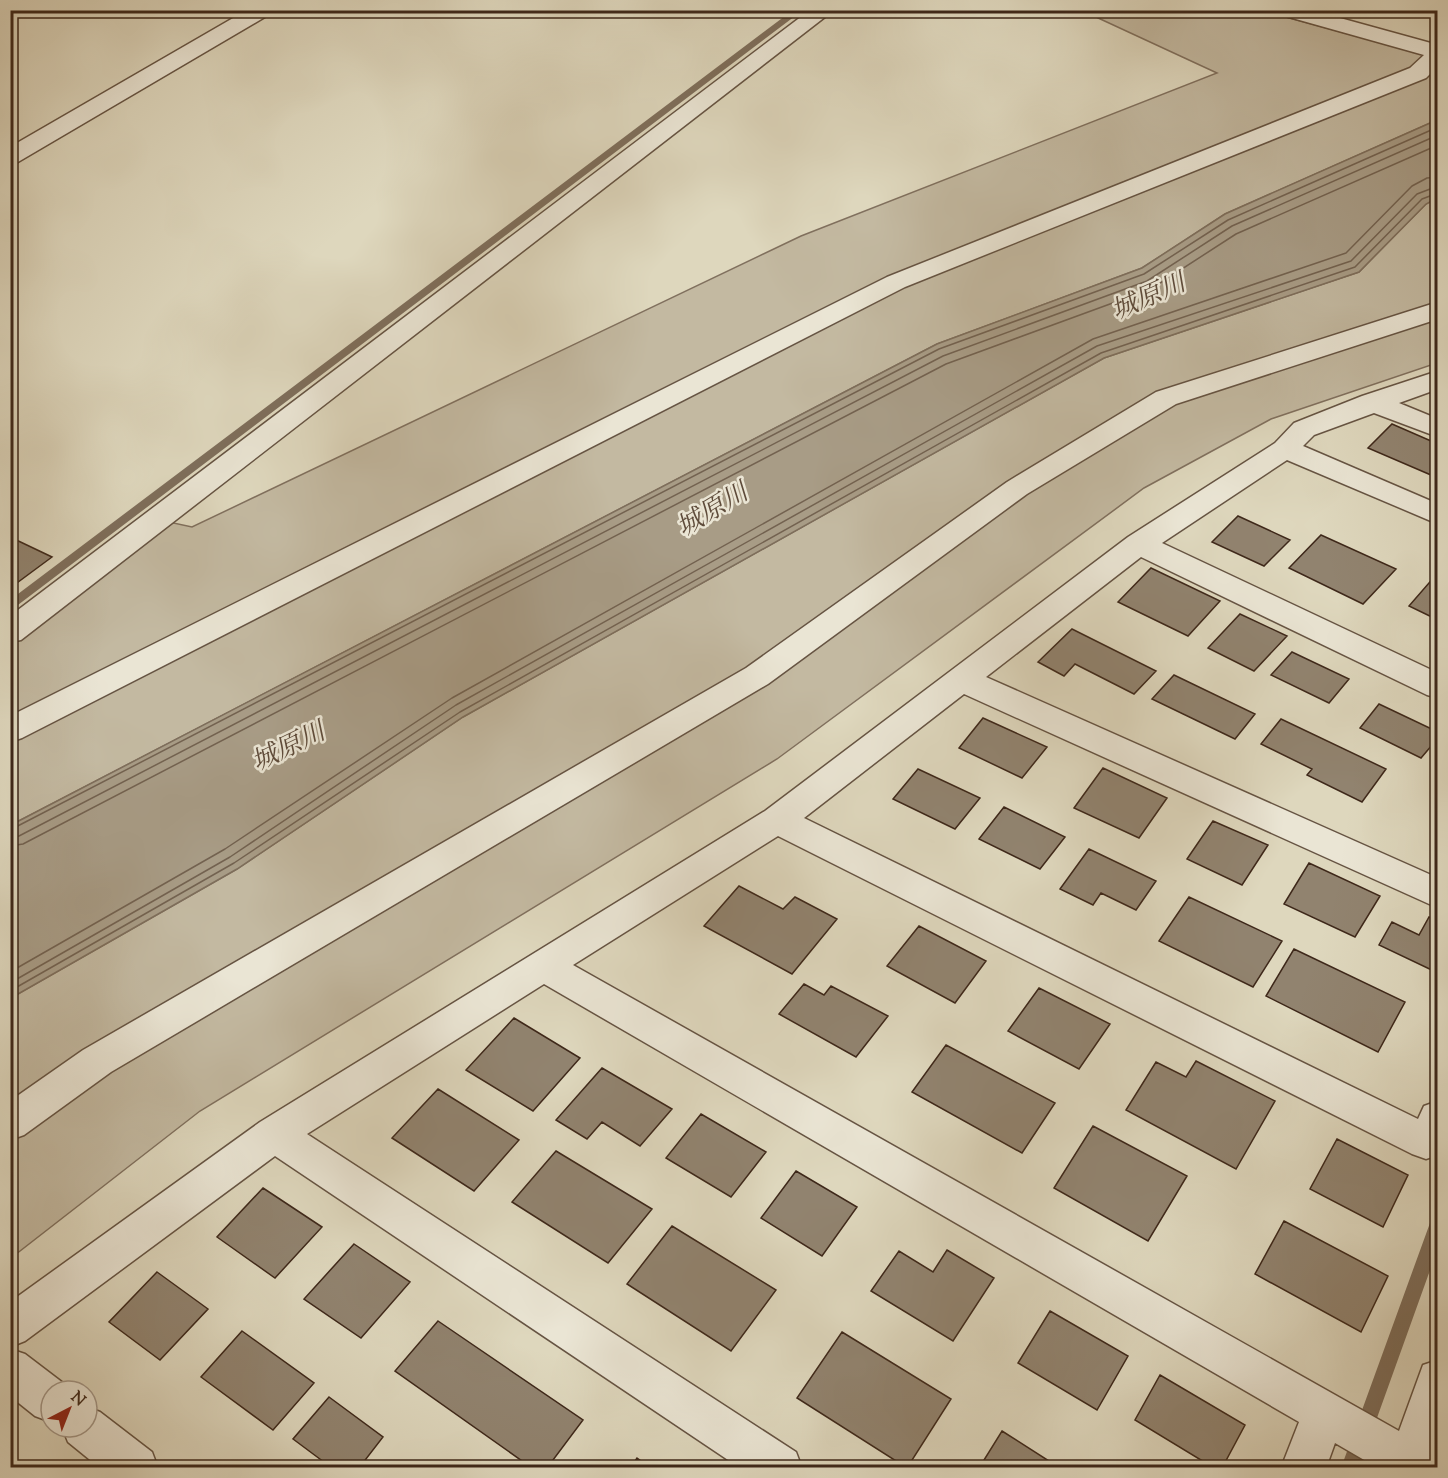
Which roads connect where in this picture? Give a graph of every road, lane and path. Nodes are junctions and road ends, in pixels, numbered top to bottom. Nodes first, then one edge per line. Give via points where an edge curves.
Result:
1 (262, 10) edge
2 (824, 10) edge
3 (1285, 10) edge
4 (1437, 29) edge
5 (1437, 44) edge
6 (1437, 53) edge
7 (10, 157) edge
8 (1437, 310) edge
9 (1437, 379) edge
10 (1372, 402) junction
11 (1437, 429) edge
12 (1285, 449) junction
13 (1437, 515) edge
14 (1139, 544) junction
15 (10, 632) edge
16 (963, 680) junction
17 (1437, 687) edge
18 (10, 730) edge
19 (777, 820) junction
20 (1437, 894) edge
21 (543, 966) junction
22 (1437, 1118) edge
23 (10, 1123) edge
24 (274, 1134) junction
25 (10, 1327) edge
26 (10, 1369) edge
27 (1437, 1380) edge
28 (39, 1392) edge
29 (1325, 1413) junction
30 (99, 1439) edge
31 (1407, 1461) edge
32 (136, 1467) edge
33 (780, 1467) edge
34 (1303, 1467) edge

1 - 7 street
2 - 15 street
3 - 6 street
4 - 5 street
6 - 18 street via 1418,73 896,282
8 - 23 street via 1166,398 1017,488 758,676 97,1061
9 - 10 street
10 - 11 street
10 - 12 street via 1304,429
12 - 13 street
12 - 14 street
14 - 16 street
14 - 17 street
16 - 19 street
16 - 20 street
19 - 21 street
19 - 22 street via 1426,1142
21 - 24 street
21 - 29 street
24 - 25 street
24 - 33 street
26 - 28 street
27 - 31 street
29 - 31 street
29 - 34 street
30 - 32 street

